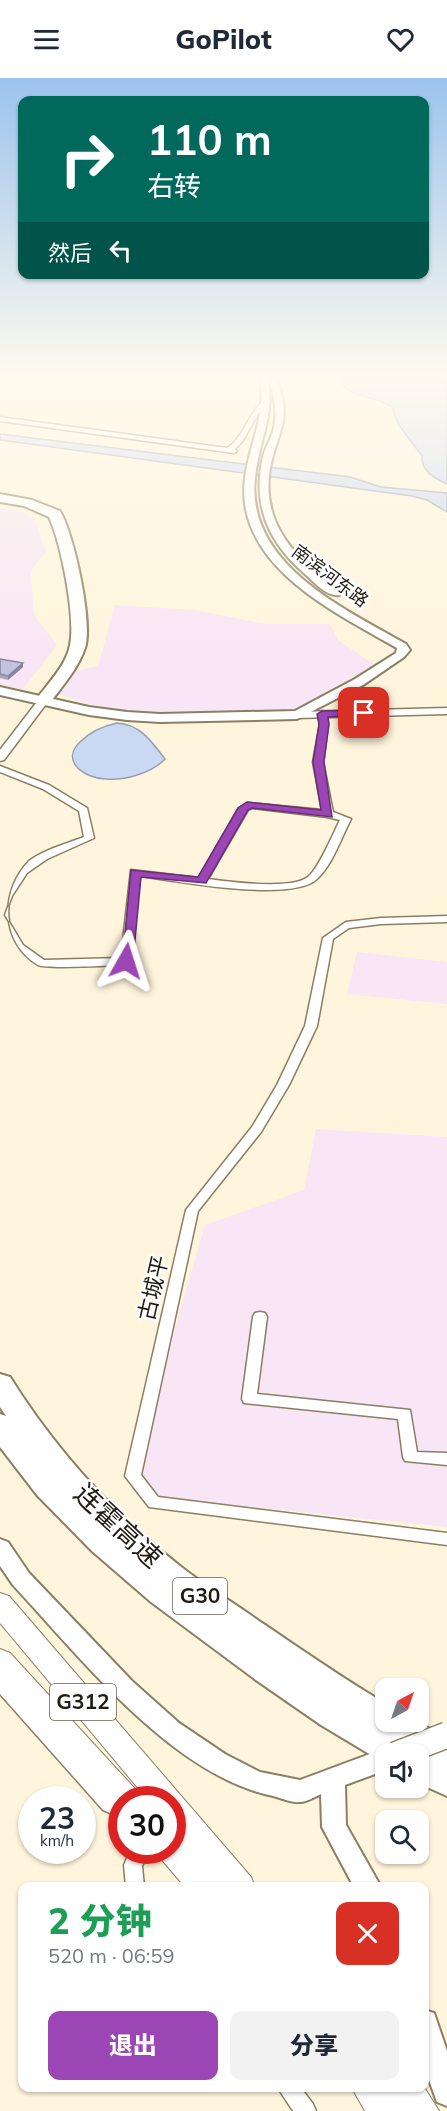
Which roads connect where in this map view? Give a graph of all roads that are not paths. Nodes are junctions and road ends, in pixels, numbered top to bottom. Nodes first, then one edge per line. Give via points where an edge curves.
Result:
1 (250, 474) edge
2 (265, 474) edge
3 (0, 498) edge
4 (0, 503) edge
5 (334, 606) junction
6 (0, 691) edge
7 (39, 703) junction
8 (447, 711) edge
9 (322, 714) junction
10 (297, 715) junction
11 (0, 758) edge
12 (0, 769) edge
13 (328, 814) junction
14 (202, 881) junction
15 (447, 918) edge
16 (260, 1317) dead end
17 (0, 1384) edge
18 (0, 1425) edge
19 (447, 1459) edge
20 (447, 1539) edge
21 (0, 1548) edge
22 (0, 1604) edge
23 (0, 1660) edge
24 (0, 1682) edge
25 (447, 1735) edge
26 (378, 1744) edge
27 (424, 1744) edge
28 (447, 1755) edge
29 (375, 1763) edge
30 (429, 1772) edge
31 (333, 1779) junction
32 (447, 1782) edge
33 (114, 1786) edge
34 (154, 1786) edge
35 (108, 1803) edge
36 (186, 1823) edge
37 (134, 1864) edge
38 (184, 1864) edge
39 (135, 1882) edge
40 (201, 1882) edge
41 (236, 1882) edge
42 (365, 1882) edge
43 (429, 2038) edge
44 (291, 2092) edge
45 (372, 2092) edge
46 (408, 2092) edge
47 (447, 2092) edge
48 (306, 2111) edge
49 (386, 2111) edge
50 (423, 2111) edge

1 - 5 main road, 南滨河东路 via 247,489 252,520 265,545 288,570
2 - 5 main road, 南滨河东路 via 262,490 267,520 280,543 335,593
3 - 7 highway via 55,514 62,528 75,600 78,644 68,665
4 - 7 highway via 36,509 50,518 55,531 59,588 71,631 70,648
5 - 10 main road, 南滨河东路 via 402,646 404,651 359,682
6 - 7 main road
7 - 10 main road via 160,718
7 - 11 street
8 - 9 street
9 - 10 street
9 - 13 street via 318,762
12 - 14 street via 46,787 84,810 89,838 35,859 10,886 0,915 19,946 42,963 126,961 135,872
13 - 14 street via 251,805 244,808
13 - 14 street via 346,819 312,879 297,886 266,888
15 - 20 street, 古城平 via 346,926 328,938 311,1026 283,1085 257,1129 192,1210 133,1476 154,1503
16 - 19 street via 249,1399 405,1414 410,1457
17 - 28 highway, 连霍高速 / G30 via 24,1424 81,1494 158,1566 384,1721
18 - 26 highway, 连霍高速 / G30 via 63,1507 144,1581 268,1671
21 - 31 main road via 21,1580 124,1688 171,1731 217,1762 257,1782 300,1791
22 - 34 highway, G312
23 - 33 highway, G312
24 - 35 street
25 - 27 main road, bridge
29 - 31 main road
30 - 32 highway
31 - 42 main road via 334,1827
36 - 41 highway
37 - 39 street
38 - 40 highway
43 - 47 main road
44 - 48 street
45 - 49 highway
46 - 50 highway

